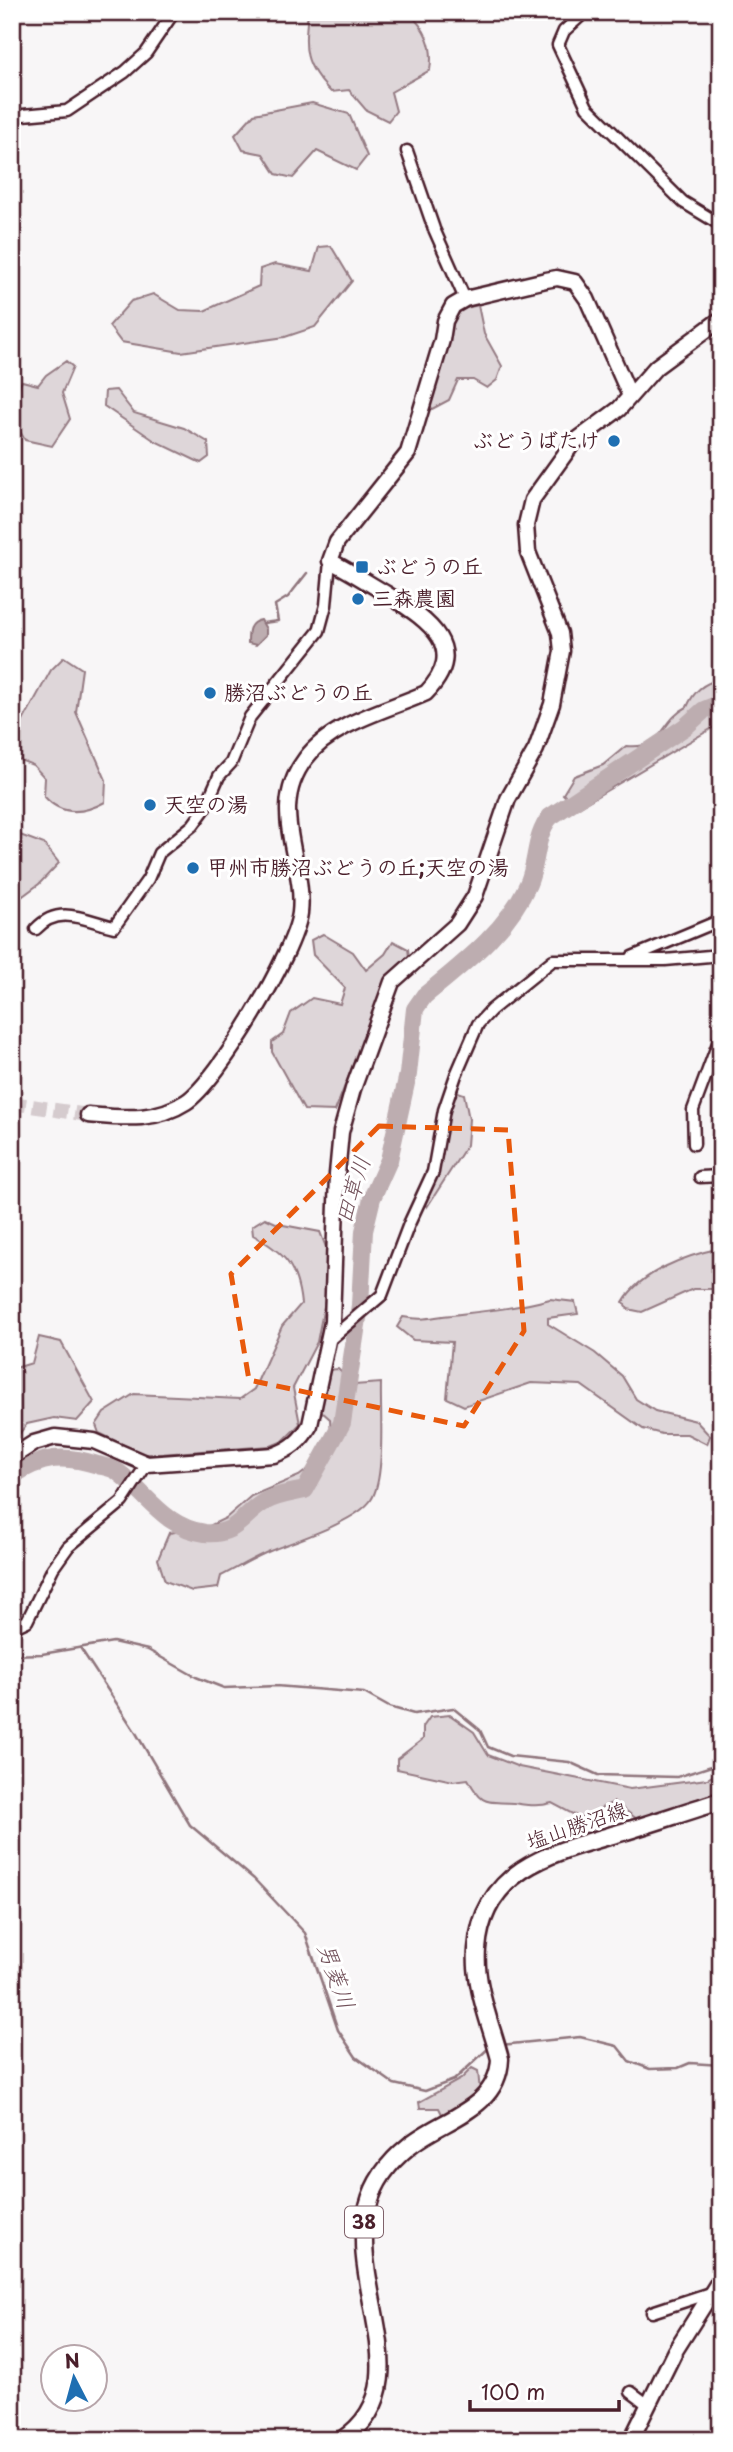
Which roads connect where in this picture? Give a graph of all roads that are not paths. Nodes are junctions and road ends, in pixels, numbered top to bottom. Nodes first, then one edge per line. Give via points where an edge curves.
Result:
1 (174, 12) edge
2 (585, 12) edge
3 (12, 116) edge
4 (407, 151) dead end
5 (721, 225) edge
6 (465, 299) junction
7 (721, 319) edge
8 (630, 396) junction
9 (330, 561) junction
10 (721, 920) edge
11 (36, 929) dead end
12 (721, 955) edge
13 (628, 959) junction
14 (721, 1035) edge
15 (717, 1056) edge
16 (88, 1115) tunnel mouth
17 (694, 1144) dead end
18 (721, 1176) edge
19 (700, 1177) dead end
20 (327, 1343) junction
21 (12, 1457) edge
22 (147, 1464) junction
23 (12, 1628) edge
24 (721, 1801) edge
25 (721, 2278) edge
26 (710, 2293) junction
27 (652, 2312) dead end
28 (631, 2392) dead end
29 (647, 2404) junction
30 (342, 2440) edge
31 (631, 2440) edge

1 - 3 street via 146,53 67,110
2 - 5 street via 558,44 587,107 683,202
4 - 6 street
6 - 8 street via 557,278 575,282
6 - 9 street via 447,313 408,453 337,542
7 - 8 street via 656,367
8 - 20 street via 573,443 533,500 526,525 528,552 560,633 562,651 552,704 536,750 508,799 475,895 457,923 403,969 384,1001 341,1132 334,1300
9 - 11 street via 319,631 250,717 204,810 159,852 148,879 114,927 61,914 46,918
9 - 16 street via 432,625 443,645 438,681 426,693 328,737 305,759 292,789 287,825 300,895 296,930 281,964 213,1077 186,1102 152,1116
10 - 13 street
12 - 13 street
13 - 20 street via 553,960 478,1024 451,1087 427,1189 408,1224 382,1295
14 - 15 street
15 - 17 street via 693,1111
18 - 19 street
20 - 22 street via 310,1425 287,1450 274,1455
21 - 22 street via 34,1443 75,1437
22 - 23 street via 122,1502 68,1547 27,1621
24 - 30 main road, 塩山勝沼線 / 38 via 542,1857 507,1882 483,1919 477,1948 481,1992 500,2071 487,2095 474,2107 409,2145 391,2162 372,2192 363,2242 381,2384 372,2411
25 - 26 street
26 - 27 street
26 - 29 street
28 - 29 street
29 - 31 street

